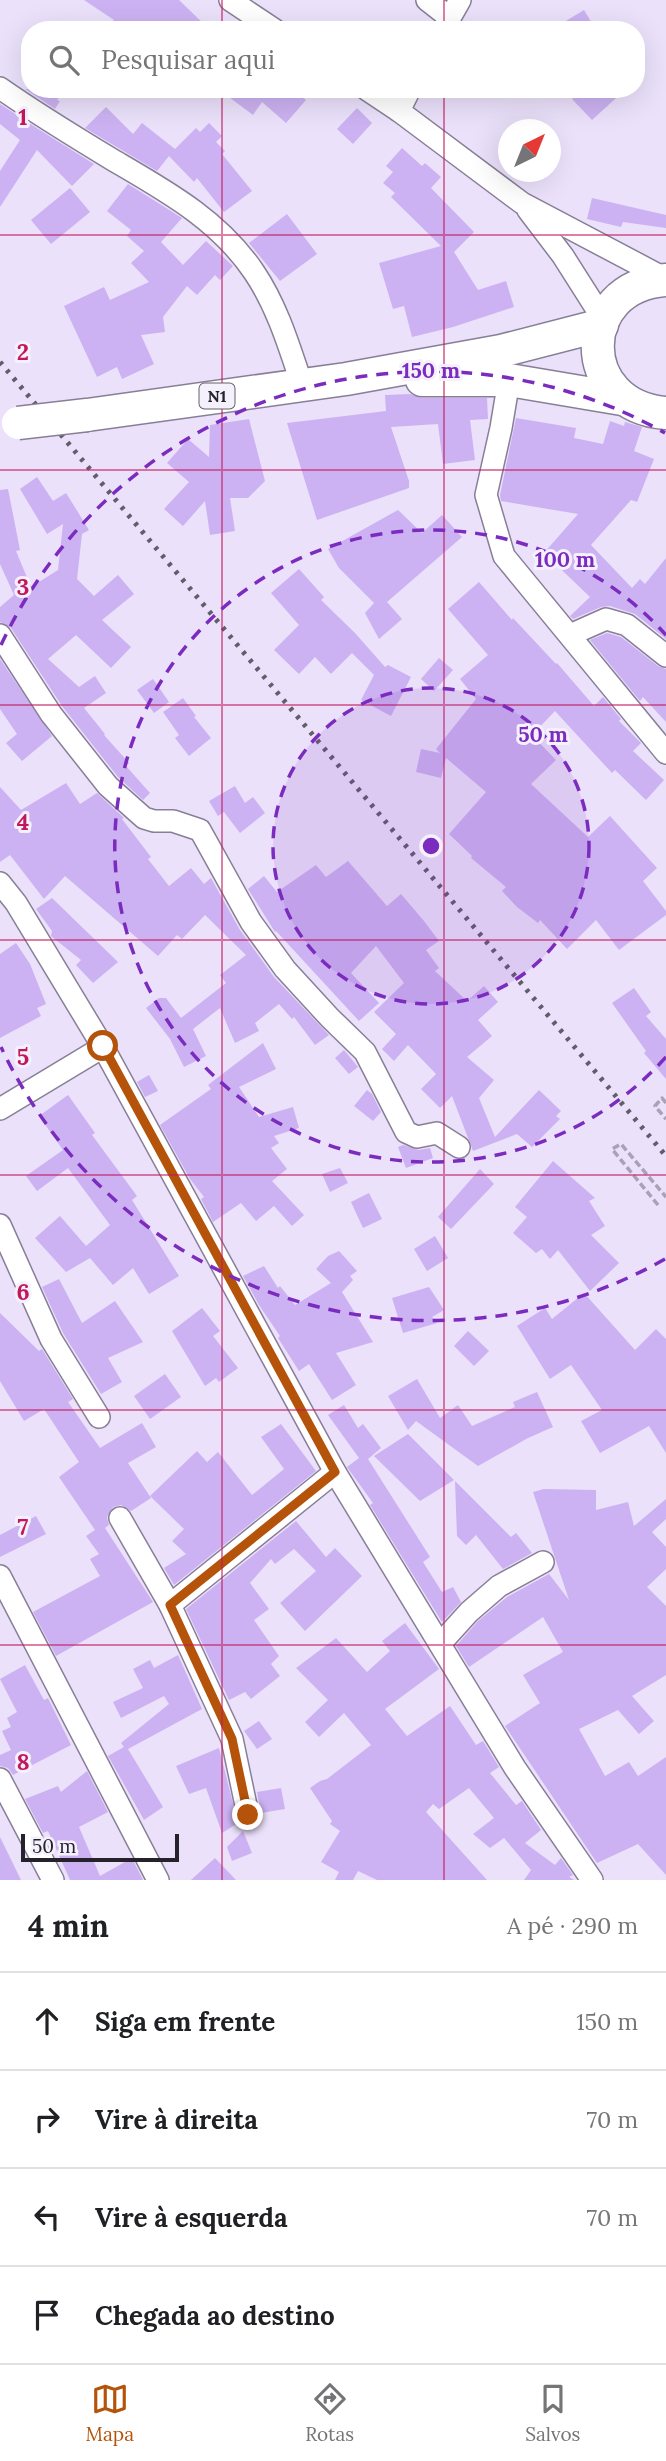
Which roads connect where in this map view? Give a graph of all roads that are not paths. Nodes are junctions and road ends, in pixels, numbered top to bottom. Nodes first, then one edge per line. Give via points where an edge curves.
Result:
1 (230, 0) edge
2 (427, 0) edge
3 (451, 16) edge
4 (262, 21) edge
5 (0, 88) edge
6 (380, 98) edge
7 (406, 98) edge
8 (399, 111) junction
9 (522, 203) junction
10 (666, 280) edge
11 (602, 322) junction
12 (346, 379) junction
13 (509, 380) junction
14 (302, 385) junction
15 (622, 399) junction
16 (666, 413) edge
17 (9, 424) edge
18 (0, 635) edge
19 (570, 635) junction
20 (666, 656) edge
21 (666, 753) edge
22 (0, 883) edge
23 (8, 907) edge
24 (103, 1046) junction
25 (0, 1109) edge
26 (459, 1147) dead end
27 (0, 1225) edge
28 (99, 1417) dead end
29 (335, 1472) junction
30 (120, 1518) dead end
31 (543, 1562) dead end
32 (0, 1576) edge
33 (170, 1605) junction
34 (440, 1644) junction
35 (0, 1779) edge
36 (248, 1815) dead end
37 (53, 1880) edge
38 (158, 1880) edge
39 (592, 1880) edge

1 - 4 street
2 - 3 street
5 - 14 street via 177,196 235,247 276,311
6 - 8 street
7 - 8 street
8 - 9 street
9 - 10 street
9 - 11 street via 564,256
10 - 11 highway via 636,286 611,305
11 - 12 highway, N1 via 501,351
11 - 15 highway via 597,340 599,362
12 - 13 highway, N1
12 - 14 highway, N1
13 - 15 highway, N1
13 - 19 street via 486,495 503,556
14 - 17 highway, N1, bridge
15 - 16 highway, N1 via 647,411
18 - 26 street via 51,714 108,786 144,818 200,830 251,922 285,970 365,1052 406,1132 417,1137 438,1133
19 - 20 street via 606,619 627,625
19 - 21 street
22 - 23 street
23 - 24 street
24 - 25 street
24 - 29 street
27 - 28 street via 51,1339
29 - 33 street
29 - 34 street
30 - 33 street
31 - 34 street via 499,1586
32 - 38 street
33 - 36 street via 232,1739
34 - 39 street via 515,1768
35 - 37 street

